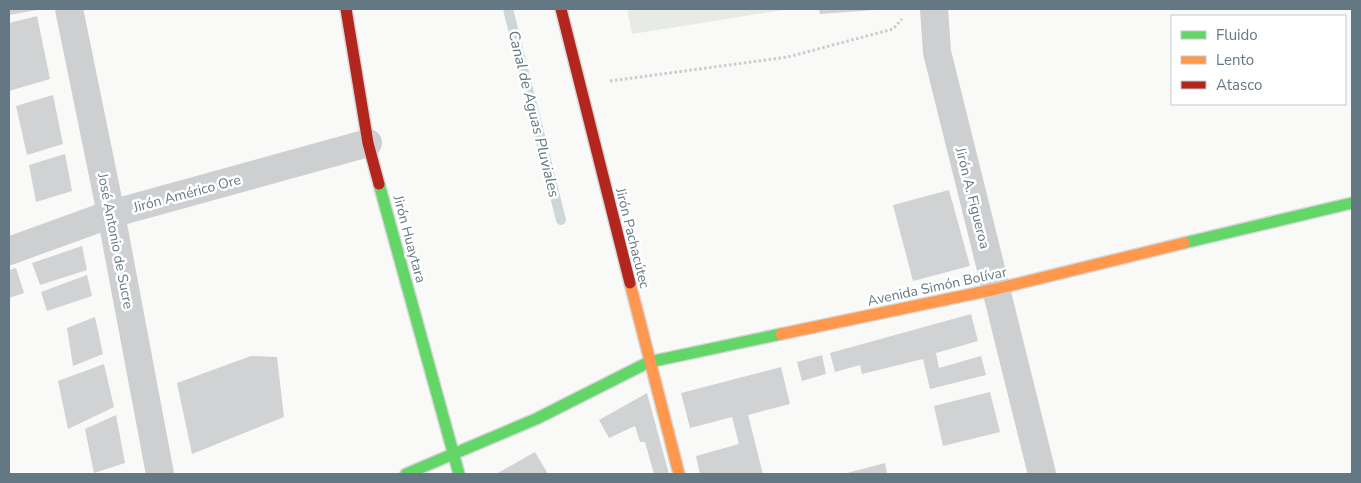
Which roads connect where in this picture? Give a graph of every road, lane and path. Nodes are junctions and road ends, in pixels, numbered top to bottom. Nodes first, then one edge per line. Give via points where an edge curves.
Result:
1 (69, 9) edge
2 (346, 9) edge
3 (561, 9) edge
4 (934, 9) edge
5 (907, 15) dead end
6 (580, 86) junction
7 (368, 144) junction
8 (1352, 203) edge
9 (111, 214) junction
10 (9, 251) edge
11 (996, 289) junction
12 (649, 362) junction
13 (454, 452) junction
14 (160, 474) edge
15 (406, 474) edge
16 (459, 474) edge
17 (679, 474) edge
18 (1042, 474) edge

1 - 9 street, José Antonio de Sucre
2 - 7 street, Jirón Huaytara
3 - 6 street, Jirón Pachacútec
4 - 11 street, Jirón A. Figueroa via 937,52
5 - 6 path via 893,29 788,56
6 - 12 street, Jirón Pachacútec
7 - 9 street, Jirón Américo Ore
7 - 13 street, Jirón Huaytara
8 - 11 street, Avenida Simón Bolívar
9 - 10 street, Jirón Américo Ore
9 - 14 street, José Antonio de Sucre
11 - 12 street, Avenida Simón Bolívar
11 - 18 street, Jirón A. Figueroa
12 - 13 street, Avenida Simón Bolívar via 536,419
12 - 17 street, Jirón Pachacútec
13 - 15 street, Avenida Simón Bolívar
13 - 16 street, Jirón Huaytara

